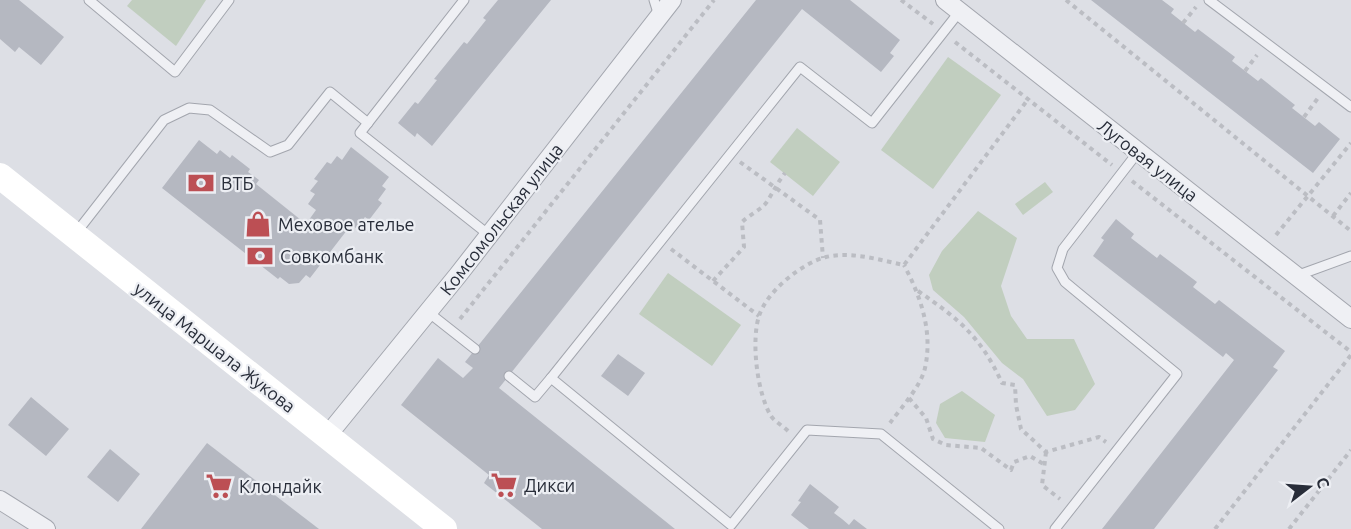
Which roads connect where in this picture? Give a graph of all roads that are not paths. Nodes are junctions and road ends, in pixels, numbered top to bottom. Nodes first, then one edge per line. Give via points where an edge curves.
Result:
1 (89, 0) edge
2 (229, 0) edge
3 (464, 0) edge
4 (672, 0) edge
5 (1209, 0) edge
6 (952, 6) edge
7 (656, 8) edge
8 (1351, 107) edge
9 (368, 123) junction
10 (1138, 152) junction
11 (0, 176) edge
12 (74, 235) junction
13 (489, 235) junction
14 (1351, 256) edge
15 (1296, 276) junction
16 (428, 312) junction
17 (1351, 319) edge
18 (476, 349) dead end
19 (508, 376) dead end
20 (551, 378) junction
21 (327, 436) junction
22 (0, 500) edge
23 (431, 525) edge
24 (733, 527) edge
25 (46, 529) edge
26 (999, 529) edge
27 (1055, 529) edge

1 - 2 lane via 175,72
3 - 9 lane
4 - 7 street, Комсомольская улица
5 - 8 lane
6 - 10 street, Луговая улица
6 - 20 lane via 872,123 800,67
7 - 13 street, Комсомольская улица
9 - 12 lane via 330,92 288,145 270,152 210,110 189,108 164,120
9 - 13 lane via 360,133
10 - 15 street, Луговая улица
10 - 27 lane via 1063,249 1058,268 1065,282 1177,374
11 - 12 main road, улица Маршала Жукова
12 - 21 main road, улица Маршала Жукова
13 - 16 street, Комсомольская улица
14 - 15 lane
15 - 17 street, Луговая улица
16 - 18 lane
16 - 21 street, Комсомольская улица
19 - 20 lane via 535,397
20 - 24 lane
21 - 23 main road, улица Маршала Жукова
22 - 25 street
24 - 26 lane via 807,430 880,434

